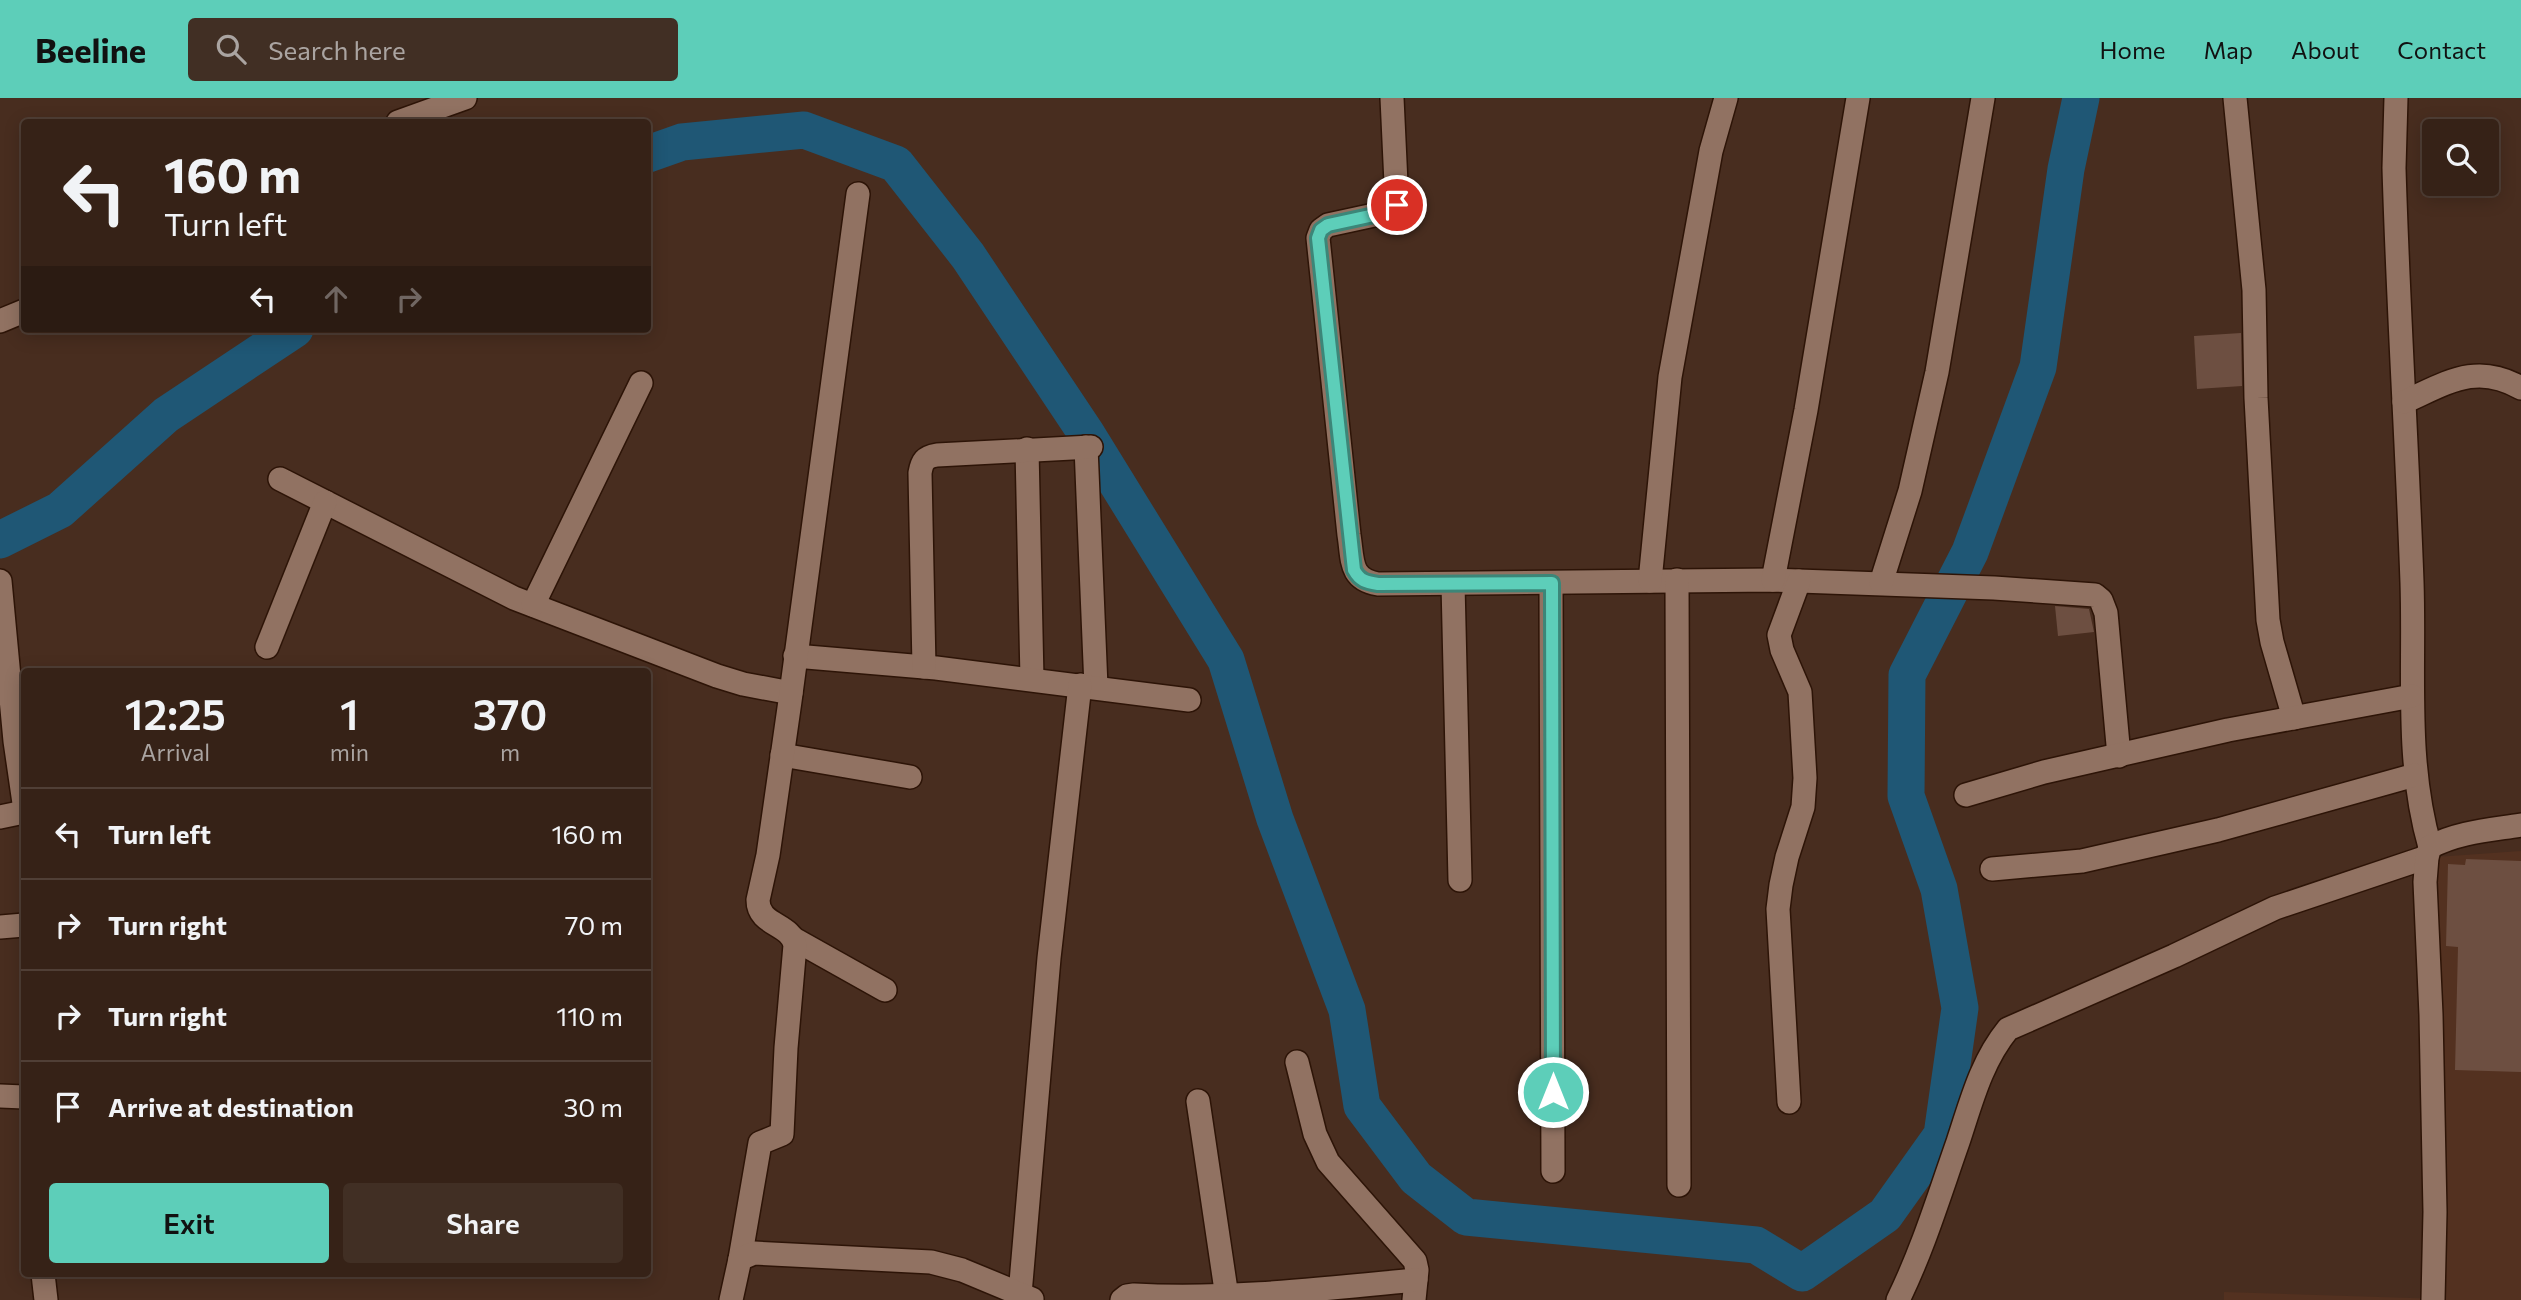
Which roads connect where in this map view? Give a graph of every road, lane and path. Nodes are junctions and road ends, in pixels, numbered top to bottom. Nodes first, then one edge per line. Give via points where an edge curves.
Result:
1 (465, 98) edge
2 (1392, 98) edge
3 (1726, 98) edge
4 (1858, 98) edge
5 (1983, 98) edge
6 (2235, 98) edge
7 (2396, 98) edge
8 (406, 119) edge
9 (858, 194) dead end
10 (21, 312) edge
11 (0, 321) edge
12 (641, 383) dead end
13 (2521, 388) edge
14 (2404, 402) junction
15 (1027, 449) junction
16 (280, 479) dead end
17 (325, 502) junction
18 (1677, 580) junction
19 (1773, 580) junction
20 (1650, 581) junction
21 (1799, 581) junction
22 (1552, 583) junction
23 (1453, 584) junction
24 (1887, 584) junction
25 (1, 590) edge
26 (533, 605) junction
27 (268, 646) dead end
28 (4, 651) edge
29 (795, 656) junction
30 (924, 667) junction
31 (1032, 679) junction
32 (1088, 686) junction
33 (18, 688) edge
34 (791, 693) junction
35 (2412, 696) junction
36 (1189, 700) dead end
37 (2294, 718) junction
38 (782, 755) junction
39 (2119, 756) junction
40 (2415, 775) junction
41 (910, 777) dead end
42 (21, 782) edge
43 (1966, 795) dead end
44 (21, 813) edge
45 (0, 817) edge
46 (2521, 825) edge
47 (2428, 852) junction
48 (1992, 869) dead end
49 (1460, 880) dead end
50 (21, 925) edge
51 (0, 927) edge
52 (794, 939) junction
53 (885, 990) dead end
54 (1297, 1062) dead end
55 (0, 1096) edge
56 (21, 1097) edge
57 (1198, 1101) dead end
58 (1789, 1102) dead end
59 (1553, 1171) dead end
60 (1679, 1185) dead end
61 (740, 1259) junction
62 (43, 1277) edge
63 (1415, 1290) edge
64 (1027, 1297) edge
65 (1227, 1297) junction
66 (46, 1300) edge
67 (731, 1300) edge
68 (1122, 1300) edge
69 (1898, 1300) edge
70 (2433, 1300) edge

1 - 8 street
2 - 23 street via 1397,205 1388,212 1328,225 1318,238 1349,535 1354,570 1366,582
3 - 20 street via 1711,150 1670,377
4 - 19 street
5 - 24 street via 1935,386
6 - 37 street via 2254,290 2268,620
7 - 14 street via 2394,168
9 - 29 street
10 - 11 street
12 - 26 street
13 - 14 street via 2481,374
14 - 35 street
15 - 30 street via 937,455 922,463
15 - 31 street
15 - 32 street via 1088,447
16 - 17 street
17 - 26 street
17 - 27 street
18 - 19 street
18 - 20 street
18 - 60 street
19 - 21 street
20 - 22 street
21 - 24 street
21 - 58 street via 1779,635 1800,692 1805,778 1803,807 1787,857 1778,909
22 - 23 street
22 - 59 street
23 - 49 street
24 - 39 street via 2095,595 2106,613
25 - 28 street
26 - 34 street via 717,676
28 - 33 street
29 - 30 street
29 - 34 street
30 - 31 street
31 - 32 street
32 - 36 street
32 - 64 street via 1049,958
33 - 42 street via 15,741
34 - 38 street
35 - 37 street
35 - 40 street
37 - 39 street
38 - 41 street
38 - 52 street via 758,907
39 - 43 street
40 - 47 street
40 - 48 street via 2218,830 2082,861
44 - 45 street
46 - 47 street via 2455,836
47 - 69 street via 2275,908 2008,1029 1992,1048 1978,1082 1919,1256
47 - 70 street
50 - 51 street
52 - 53 street
52 - 61 street via 782,1133 760,1143
54 - 63 street via 1315,1134 1328,1161 1410,1252 1415,1261
55 - 56 street
57 - 65 street
61 - 64 street via 771,1253 931,1262
61 - 67 street
62 - 66 street
63 - 65 street
65 - 68 street via 1133,1295

